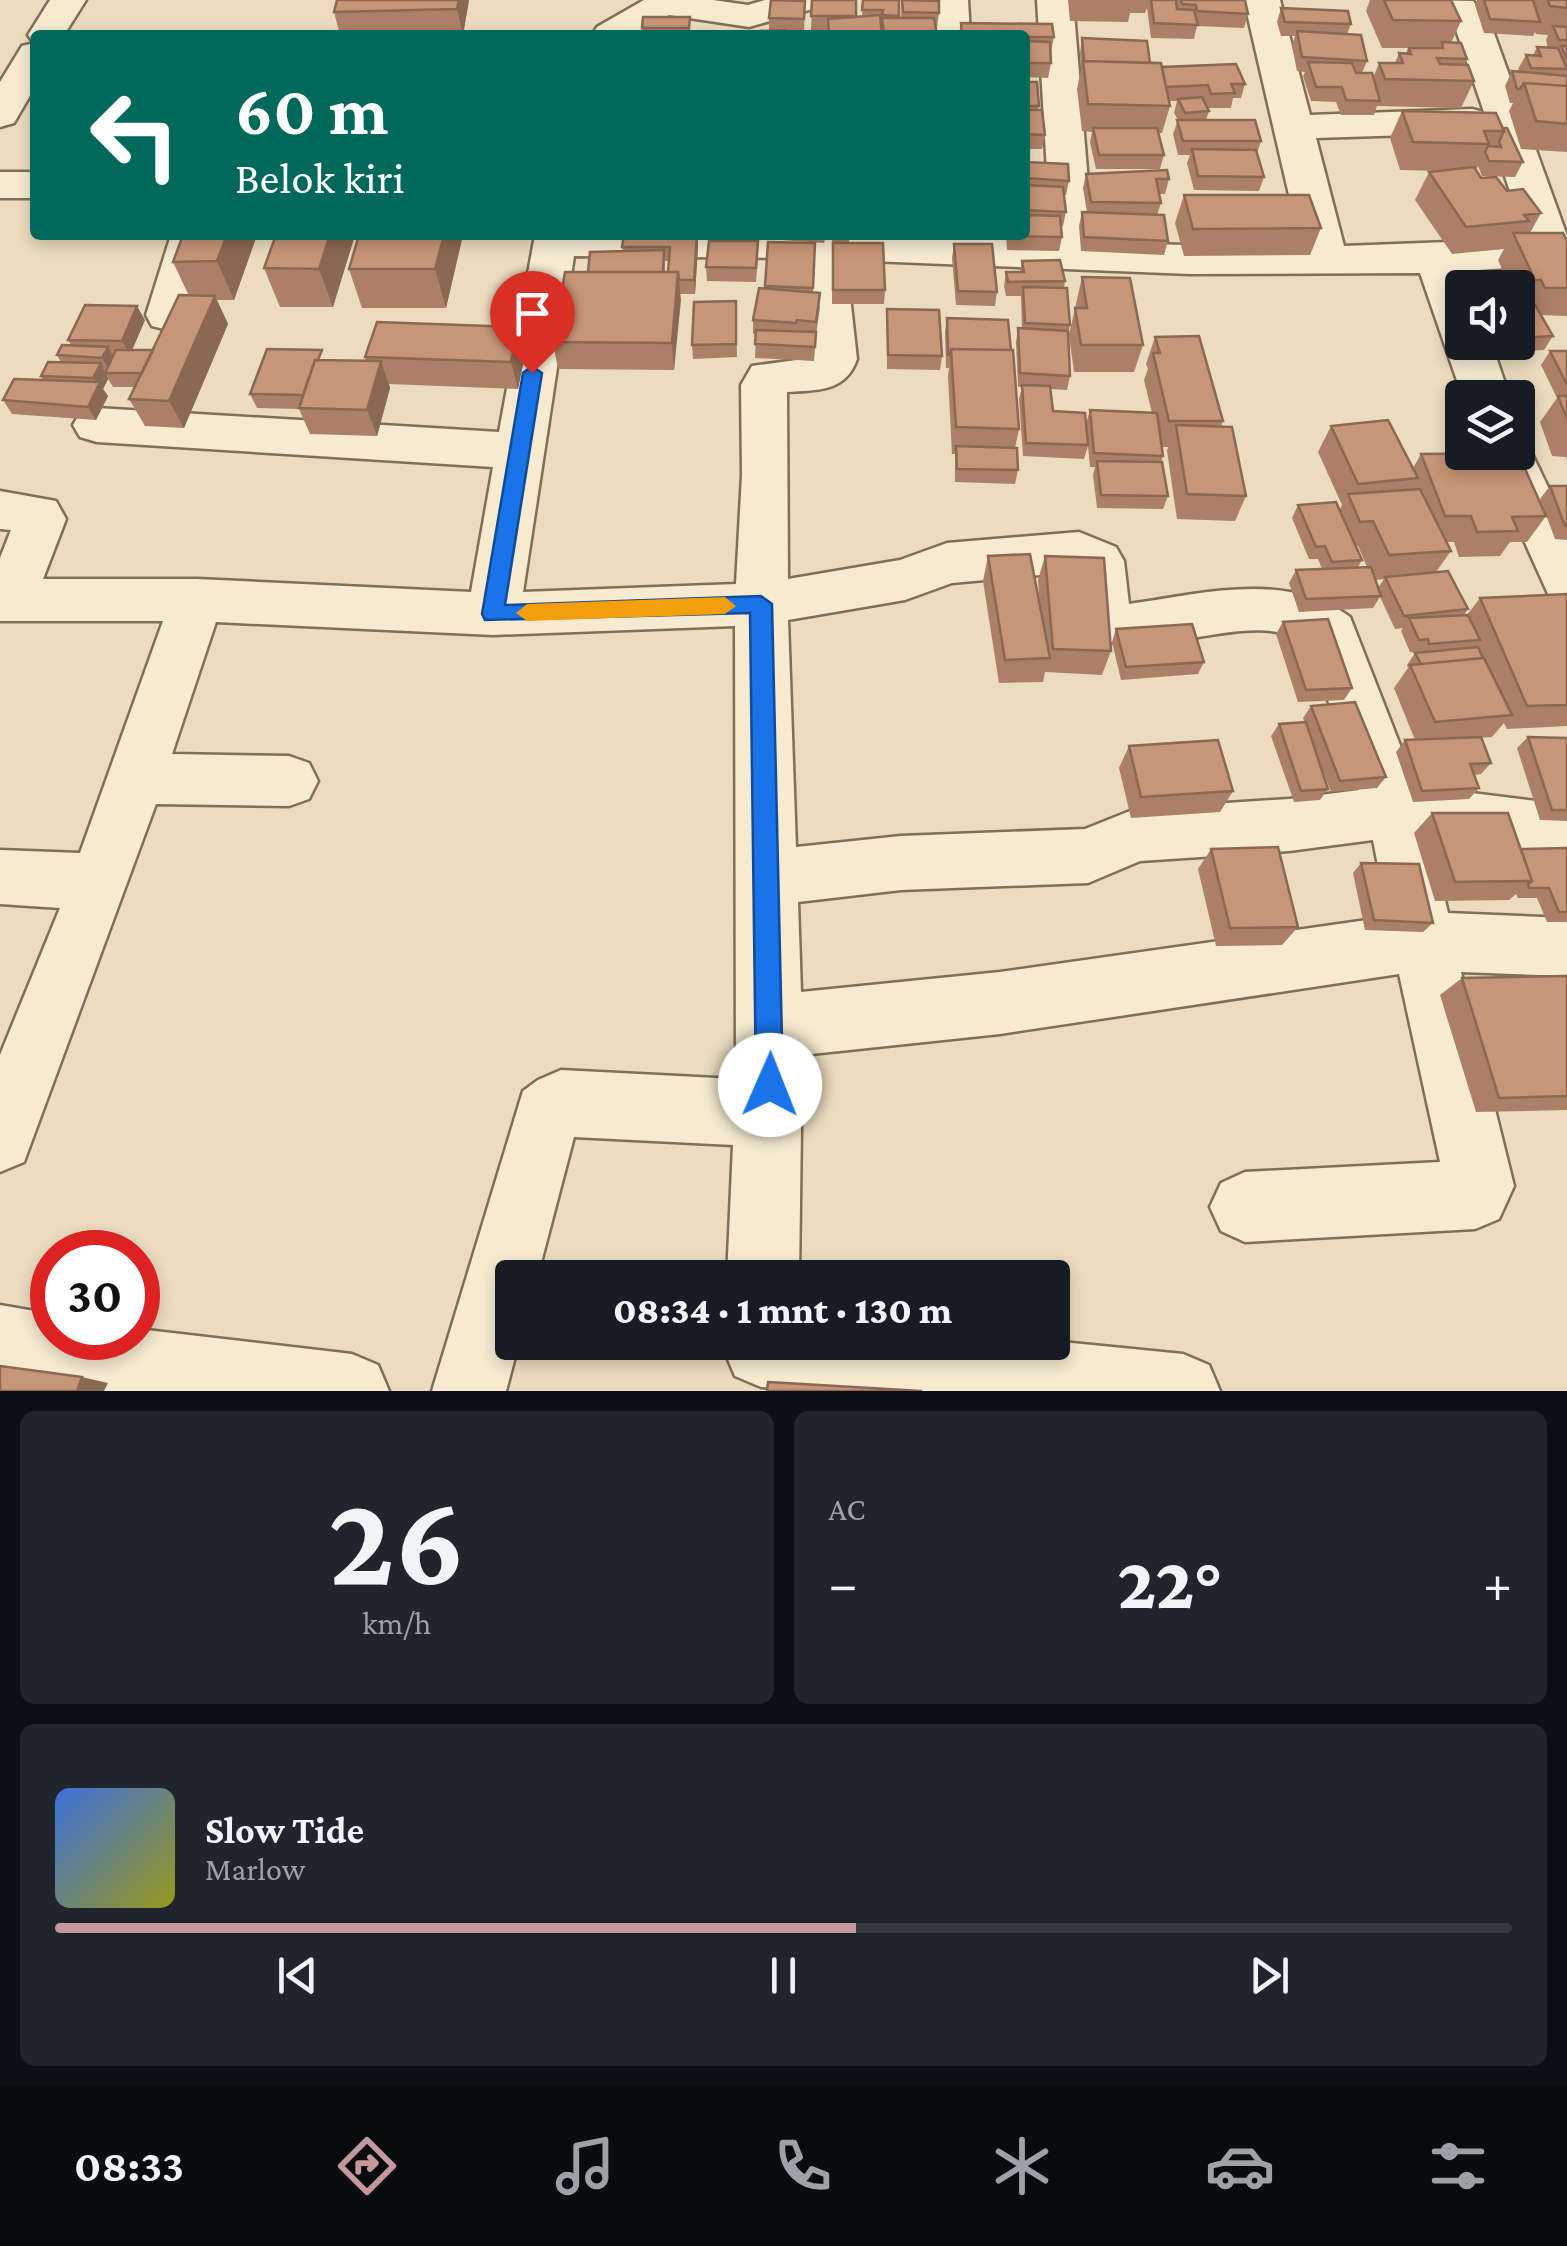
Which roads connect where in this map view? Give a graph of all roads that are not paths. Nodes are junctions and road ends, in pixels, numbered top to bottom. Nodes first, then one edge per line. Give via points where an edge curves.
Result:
1 (68, 0) edge
2 (803, 0) edge
3 (950, 0) edge
4 (1055, 0) edge
5 (1262, 0) edge
6 (1442, 0) edge
7 (668, 2) edge
8 (748, 26) edge
9 (49, 30) edge
10 (619, 30) edge
11 (952, 30) edge
12 (30, 61) edge
13 (1509, 97) junction
14 (0, 114) edge
15 (1291, 127) junction
16 (30, 184) edge
17 (0, 185) edge
18 (1552, 209) edge
19 (190, 240) edge
20 (556, 240) edge
21 (733, 240) edge
22 (963, 243) edge
23 (823, 244) junction
24 (1559, 253) edge
25 (1073, 254) junction
26 (1326, 261) junction
27 (1438, 261) junction
28 (1445, 281) edge
29 (168, 315) edge
30 (97, 425) dead end
31 (520, 450) junction
32 (1516, 470) edge
33 (0, 510) edge
34 (1567, 582) edge
35 (5, 600) edge
36 (196, 600) junction
37 (761, 604) junction
38 (493, 614) junction
39 (133, 779) junction
40 (289, 781) dead end
41 (1396, 811) junction
42 (1567, 831) edge
43 (0, 877) edge
44 (768, 878) junction
45 (100, 882) junction
46 (1426, 941) junction
47 (1567, 948) edge
48 (770, 1027) junction
49 (769, 1114) junction
50 (0, 1138) edge
51 (1245, 1207) dead end
52 (765, 1260) edge
53 (0, 1342) edge
54 (758, 1361) edge
55 (137, 1379) edge
56 (1143, 1389) edge
57 (352, 1391) edge
58 (470, 1391) edge

1 - 9 street
2 - 8 street
3 - 11 street
4 - 25 street
5 - 15 street
6 - 13 street via 1473,26
7 - 8 street
7 - 10 street
12 - 14 street
13 - 15 street
13 - 18 street
15 - 26 street
16 - 17 street
18 - 24 street
19 - 29 street
20 - 31 street
21 - 23 street
22 - 23 street
22 - 25 street
23 - 37 street via 832,368 768,377 764,385
24 - 27 street
25 - 26 street
26 - 27 street
27 - 28 street
30 - 31 street
31 - 38 street
32 - 34 street
33 - 35 street via 41,519
35 - 36 street
36 - 38 street
36 - 39 street
37 - 38 street
37 - 41 street via 905,580 947,563 1079,552 1098,561 1102,612 1109,622 1302,612 1331,632
37 - 44 street
39 - 40 street
39 - 45 street
41 - 42 street
41 - 44 street via 1135,835 1088,856 901,863
41 - 46 street
43 - 45 street
44 - 48 street
45 - 50 street
46 - 47 street
46 - 48 street via 1000,1003
46 - 51 street via 1480,1174 1475,1195
48 - 49 street
49 - 52 street
49 - 58 street via 561,1103 547,1114
53 - 55 street
54 - 56 street
55 - 57 street

